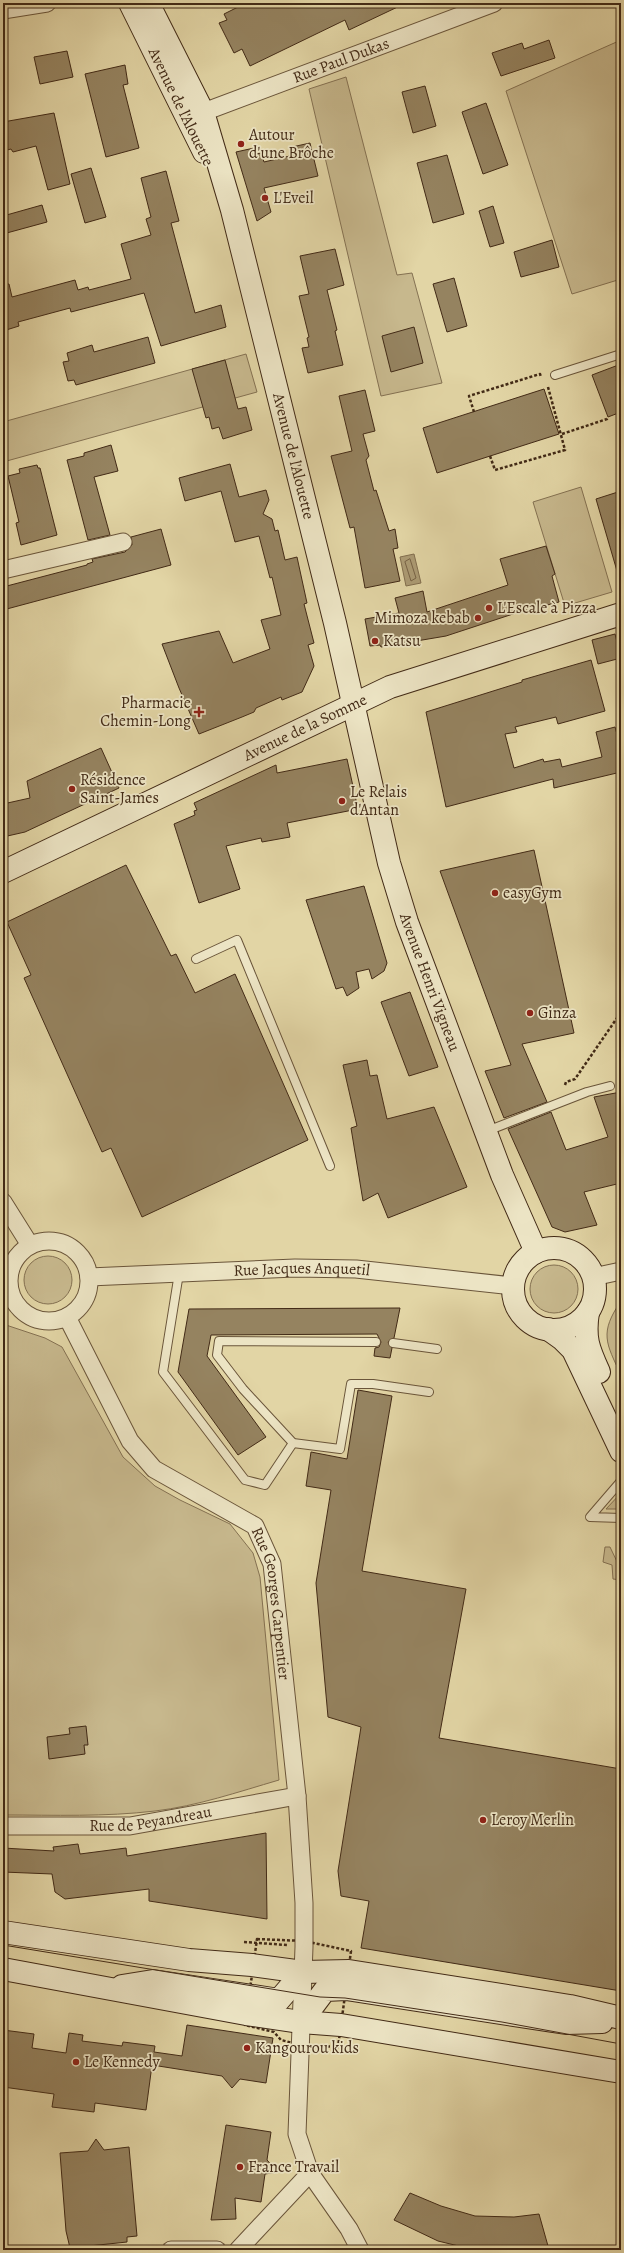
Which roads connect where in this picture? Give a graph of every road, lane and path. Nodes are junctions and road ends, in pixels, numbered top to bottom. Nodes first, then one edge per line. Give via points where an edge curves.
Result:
1 (47, 3) edge
2 (130, 3) edge
3 (148, 3) edge
4 (490, 4) edge
5 (3, 10) edge
6 (195, 115) junction
7 (621, 354) edge
8 (555, 376) joint
9 (542, 379) dead end
10 (544, 384) dead end
11 (548, 386) junction
12 (474, 412) dead end
13 (608, 417) dead end
14 (562, 434) junction
15 (490, 456) dead end
16 (123, 542) dead end
17 (3, 570) edge
18 (621, 614) edge
19 (354, 702) junction
20 (3, 872) edge
21 (196, 959) dead end
22 (617, 1018) dead end
23 (610, 1086) dead end
24 (565, 1101) junction
25 (486, 1132) junction
26 (330, 1166) dead end
27 (3, 1202) edge
28 (30, 1245) junction
29 (536, 1252) junction
30 (621, 1271) edge
31 (179, 1273) junction
32 (89, 1277) junction
33 (593, 1277) junction
34 (513, 1286) junction
35 (8, 1301) edge
36 (588, 1312) junction
37 (67, 1317) junction
38 (548, 1329) junction
39 (376, 1342) dead end
40 (393, 1343) dead end
41 (437, 1349) dead end
42 (429, 1392) dead end
43 (621, 1418) edge
44 (293, 1443) junction
45 (621, 1450) edge
46 (621, 1481) edge
47 (621, 1518) edge
48 (297, 1796) junction
49 (3, 1826) edge
50 (3, 1932) edge
51 (242, 1942) dead end
52 (304, 1947) junction
53 (3, 1969) edge
54 (303, 1972) junction
55 (107, 1989) junction
56 (621, 2018) edge
57 (302, 2022) junction
58 (621, 2022) edge
59 (621, 2072) edge
60 (310, 2173) junction
61 (171, 2250) edge
62 (217, 2250) edge
63 (238, 2250) edge
64 (360, 2250) edge

1 - 5 street
2 - 6 main road, Avenue de l'Alouette
3 - 6 main road, Avenue de l'Alouette
4 - 6 street, Rue Paul Dukas
6 - 19 main road, Avenue de l'Alouette via 232,210
7 - 8 lane
8 - 11 path via 557,382
9 - 12 path via 540,374 469,396
10 - 11 path
11 - 14 path
13 - 14 path
14 - 15 path via 565,450 495,470
16 - 17 street
18 - 19 main road, Avenue de la Somme via 390,687
19 - 20 main road, Avenue de la Somme
19 - 25 main road, Avenue Henri Vigneau via 389,863 422,966
21 - 26 lane via 237,940
22 - 24 path via 575,1079 566,1082 562,1092
23 - 24 lane
24 - 25 lane
25 - 29 main road, Avenue Henri Vigneau
27 - 28 street
28 - 32 street via 45,1240 67,1245 78,1252 86,1264
28 - 35 street via 19,1253 9,1272
29 - 33 main road via 550,1248 564,1249 577,1255 587,1265
29 - 34 main road via 520,1266
30 - 33 street
31 - 32 street, Rue Jacques Anquetil
31 - 34 street, Rue Jacques Anquetil via 295,1268 356,1269
31 - 44 lane via 163,1372 245,1480 265,1485
32 - 37 street via 87,1296
33 - 36 main road via 594,1295
34 - 38 main road via 514,1299 526,1319
35 - 37 street via 28,1316 42,1321
36 - 38 main road via 570,1326
36 - 43 main road via 585,1331 587,1348
37 - 48 street, Rue Georges Carpentier via 130,1441 154,1469 255,1526 272,1564
38 - 45 main road via 562,1338 573,1350
39 - 44 lane via 219,1341 218,1355 243,1389
40 - 41 lane
42 - 44 lane via 374,1384 351,1384 340,1449
46 - 47 lane via 590,1517
48 - 49 street, Rue de Peyandreau via 130,1826
48 - 52 street, Rue Georges Carpentier
50 - 54 main road via 152,1956
51 - 52 path
52 - 54 street, Rue Georges Carpentier
53 - 55 main road
54 - 55 main road via 279,2000 153,1981
54 - 56 main road via 349,1971 570,2006
54 - 57 street, Rue Georges Carpentier
55 - 57 main road
57 - 58 main road via 326,1990 346,1989 566,2023
57 - 59 main road via 341,2025
57 - 60 street, Rue Georges Carpentier via 298,2134
60 - 63 street
60 - 64 street, Rue Georges Carpentier via 349,2229
61 - 62 street

